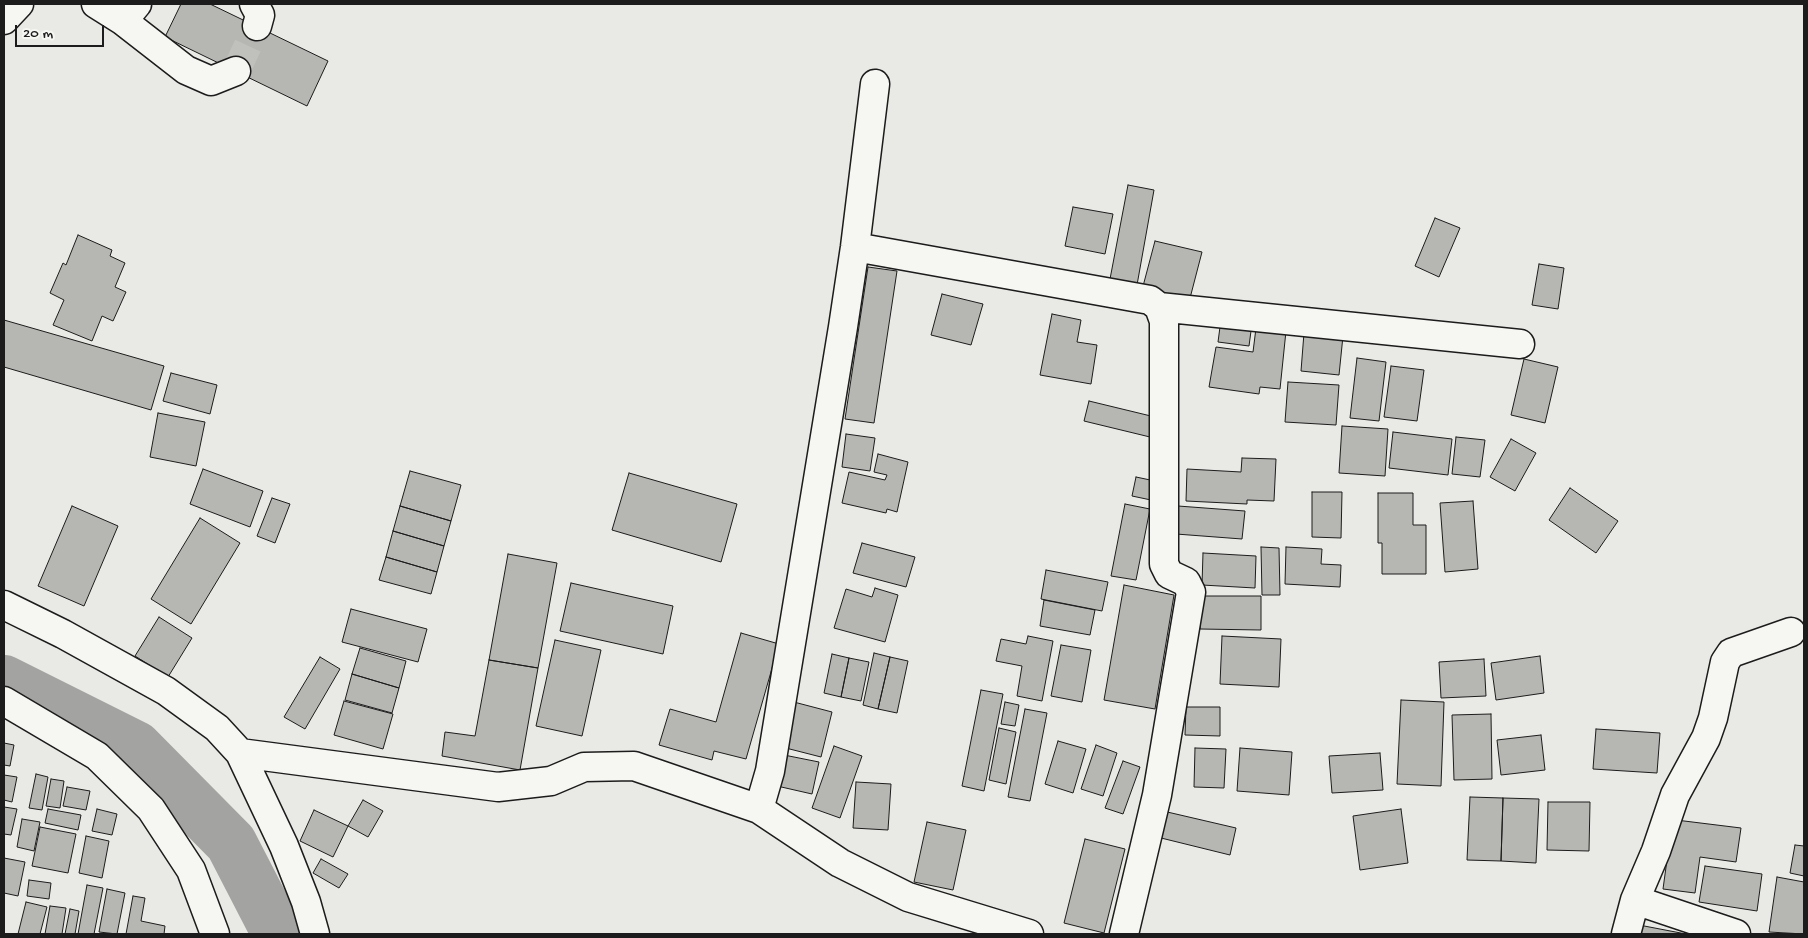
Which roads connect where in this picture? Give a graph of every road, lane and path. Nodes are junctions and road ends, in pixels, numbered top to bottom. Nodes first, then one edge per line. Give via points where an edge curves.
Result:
1 (19, 4) edge
2 (96, 4) edge
3 (130, 12) edge
4 (4, 20) edge
5 (236, 71) tunnel mouth
6 (875, 84) dead end
7 (855, 246) junction
8 (1159, 308) junction
9 (1520, 344) dead end
10 (4, 606) edge
11 (1791, 632) dead end
12 (4, 701) edge
13 (240, 753) junction
14 (760, 809) junction
15 (1634, 900) junction
16 (215, 934) edge
17 (315, 934) edge
18 (1029, 934) edge
19 (1124, 934) edge
20 (1626, 934) edge
21 (1736, 934) edge

1 - 4 street
2 - 3 street
3 - 5 street via 186,70 211,81
6 - 7 street
7 - 8 street via 1150,300
7 - 14 street via 770,771
8 - 9 street
8 - 19 street via 1165,335 1164,564 1169,574 1186,582 1191,592 1157,794
10 - 13 street via 63,634 166,691 217,728
11 - 15 street via 1730,654 1725,662 1714,718 1676,795
12 - 16 street via 97,756 151,810 191,870
13 - 14 street via 498,786 551,781 584,767 634,766
13 - 17 street via 284,846
14 - 18 street via 840,863 908,897
15 - 20 street
15 - 21 street

